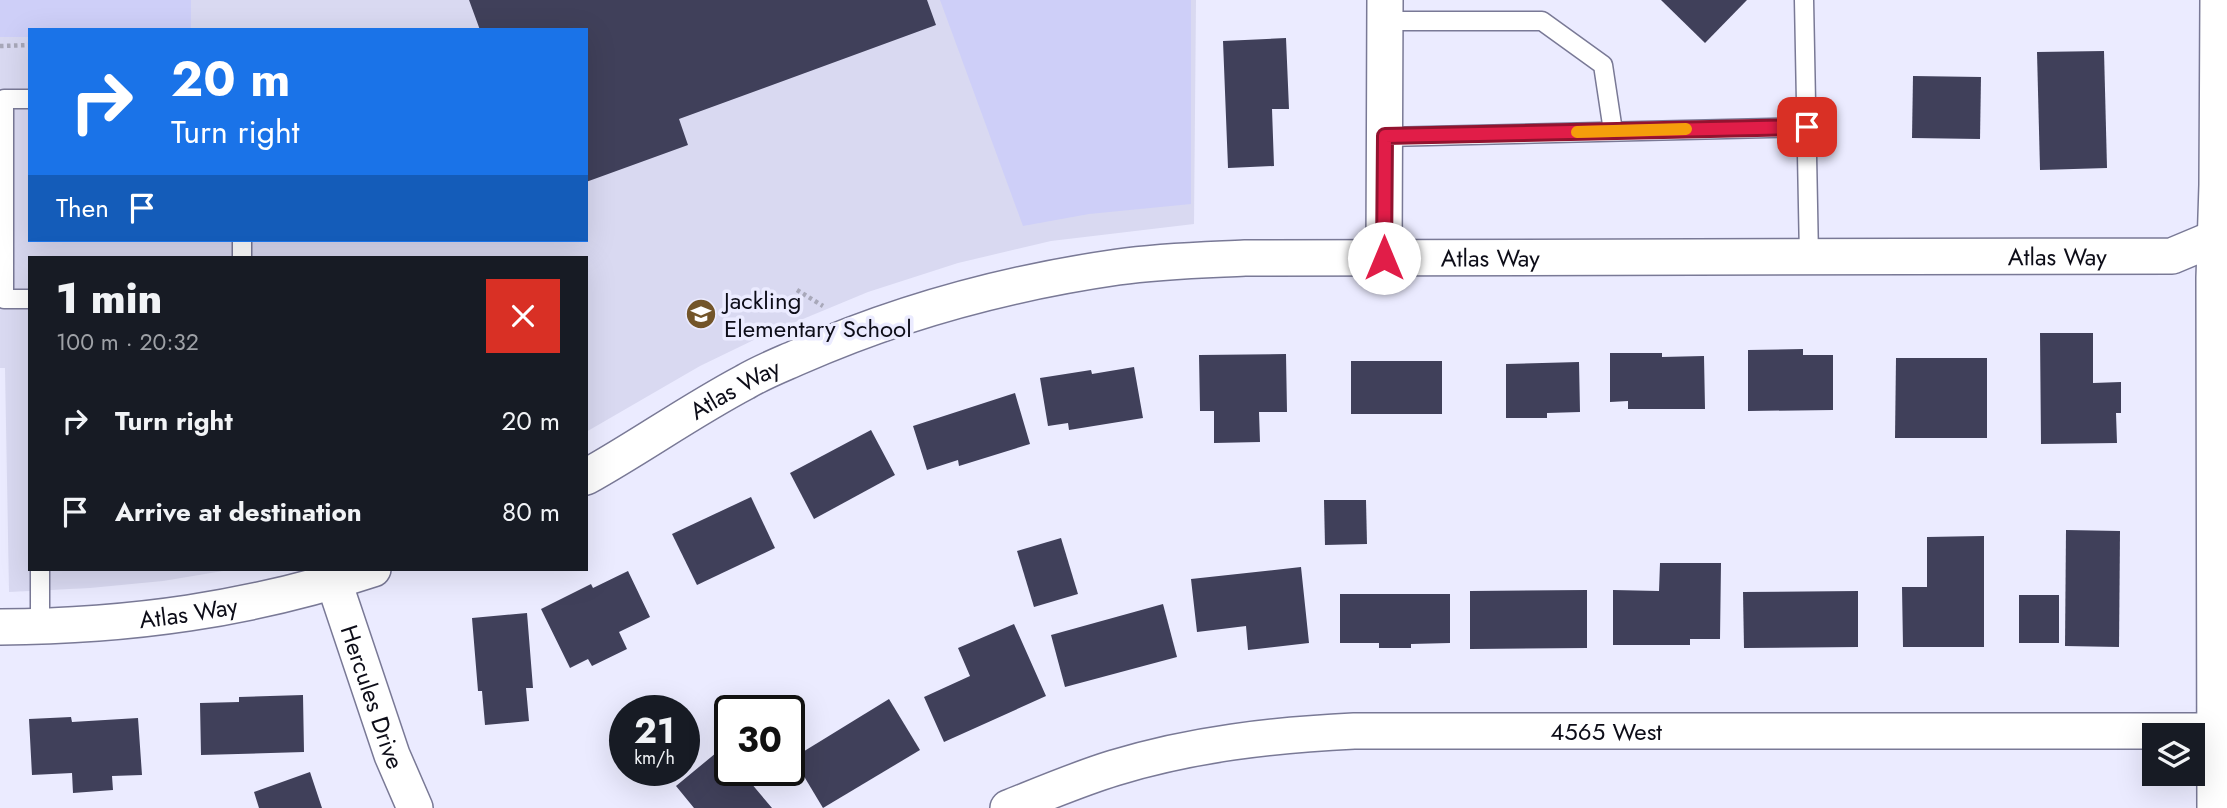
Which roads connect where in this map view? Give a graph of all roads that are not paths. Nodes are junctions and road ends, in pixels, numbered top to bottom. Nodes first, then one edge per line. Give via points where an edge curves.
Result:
1 (1804, 0) edge
2 (2218, 0) edge
3 (1385, 11) edge
4 (28, 99) edge
5 (1807, 127) junction
6 (1613, 131) junction
7 (1385, 136) junction
8 (2222, 236) edge
9 (1809, 257) junction
10 (1384, 258) junction
11 (28, 299) edge
12 (588, 476) edge
13 (40, 571) edge
14 (360, 571) edge
15 (333, 575) edge
16 (0, 627) edge
17 (40, 627) junction
18 (2214, 731) junction
19 (1062, 798) edge
20 (415, 808) edge
21 (1008, 808) edge
22 (2215, 808) edge

1 - 5 lane
2 - 8 street
3 - 6 lane via 1542,21 1603,65
3 - 7 street
4 - 11 lane via 4,99 4,299
5 - 6 lane
5 - 9 lane
6 - 7 lane
7 - 10 street
8 - 9 street, Atlas Way via 2172,256
8 - 18 street via 2214,278
9 - 10 street, Atlas Way
10 - 12 street, Atlas Way via 1245,258 1121,267 1014,286 925,309 862,330 748,380
13 - 17 lane
14 - 15 street, Atlas Way
15 - 17 street, Atlas Way via 230,607 174,617
15 - 20 street, Hercules Drive via 392,755
16 - 17 street, Atlas Way
18 - 19 street, 4565 West via 1308,733 1163,754 1113,768
18 - 22 street
19 - 21 street, 4565 West

